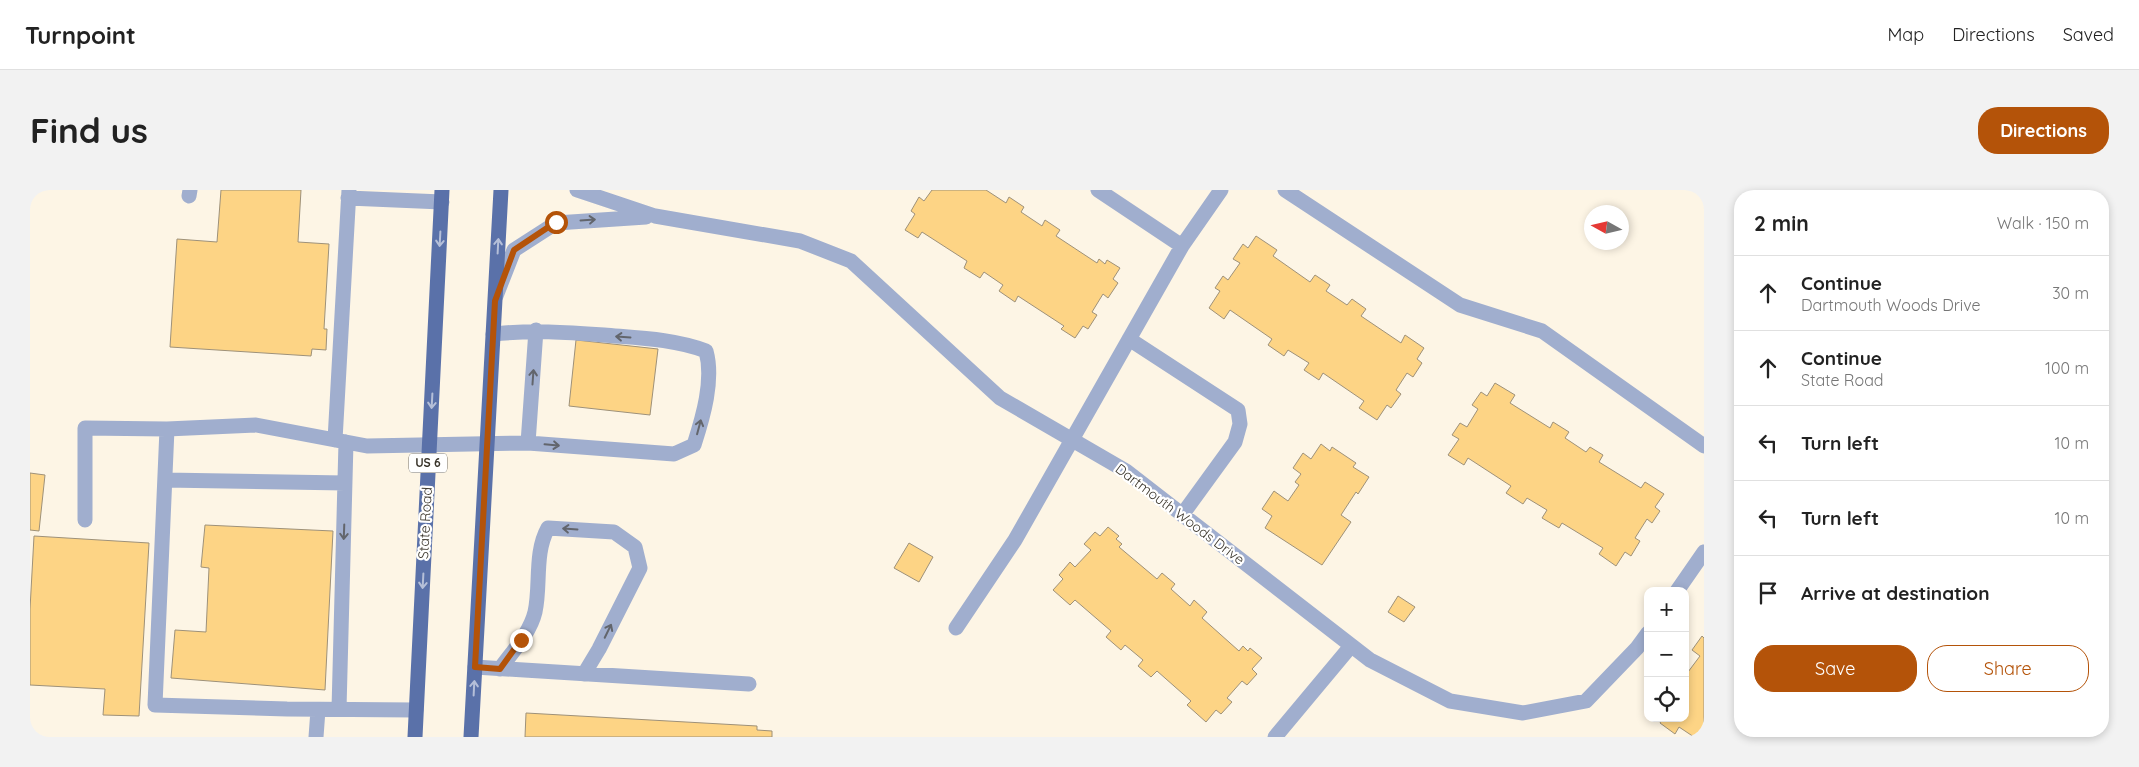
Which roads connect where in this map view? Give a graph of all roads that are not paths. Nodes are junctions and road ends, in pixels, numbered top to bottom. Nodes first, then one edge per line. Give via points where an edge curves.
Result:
1 (501, 190) edge
2 (577, 190) edge
3 (1098, 190) edge
4 (1221, 190) edge
5 (1285, 190) edge
6 (348, 194) edge
7 (442, 196) edge
8 (655, 216) junction
9 (1182, 246) junction
10 (495, 301) junction
11 (536, 330) junction
12 (493, 334) junction
13 (1129, 339) junction
14 (167, 429) junction
15 (1071, 439) junction
16 (341, 441) junction
17 (486, 442) junction
18 (528, 443) junction
19 (429, 445) junction
20 (1704, 446) edge
21 (165, 480) junction
22 (345, 484) junction
23 (1182, 514) junction
24 (85, 520) dead end
25 (1704, 552) edge
26 (1680, 587) edge
27 (956, 628) dead end
28 (1644, 638) edge
29 (1352, 646) junction
30 (475, 667) junction
31 (500, 669) junction
32 (584, 674) junction
33 (749, 684) dead end
34 (339, 709) junction
35 (318, 710) junction
36 (416, 710) junction
37 (316, 737) edge
38 (415, 737) edge
39 (471, 737) edge
40 (1275, 737) edge

10 -> 1 main road
2 - 8 street, Dartmouth Woods Drive
3 - 9 street
4 - 9 street
5 - 20 street via 1460,305 1542,331
6 - 7 street
6 - 16 street
7 -> 19 main road, State Road / US 6
10 -> 8 street, Dartmouth Woods Drive via 514,250 556,222
8 - 15 street, Dartmouth Woods Drive via 800,241 851,261 1000,398
9 - 13 street
10 - 12 main road
11 - 12 street
18 -> 11 street
18 -> 11 street via 620,452 674,454 684,451 694,445 710,366 706,351 686,344
12 - 17 main road
13 - 15 street
13 - 23 street via 1238,410 1240,424 1235,442
14 - 16 street via 256,425
14 - 21 street
14 - 24 street via 85,428
15 - 23 street, Dartmouth Woods Drive via 1126,471
15 - 27 street via 1015,540
16 - 19 street via 367,446
16 - 22 street
17 - 18 street
17 - 19 street
17 - 30 main road
19 -> 36 main road, State Road / US 6
21 - 22 street
21 - 35 street via 155,705
22 -> 34 street
23 - 29 street, Dartmouth Woods Drive
25 - 26 street
28 - 29 street, Dartmouth Woods Drive via 1586,701 1523,713 1450,701 1370,660
29 - 40 street
30 - 31 street
39 -> 30 main road
31 - 32 street
32 -> 31 street via 640,568 635,547 614,532 548,528 542,539 534,613 521,640
32 - 33 street
34 - 35 street
34 - 36 street
35 - 37 street
36 - 38 main road, State Road / US 6

